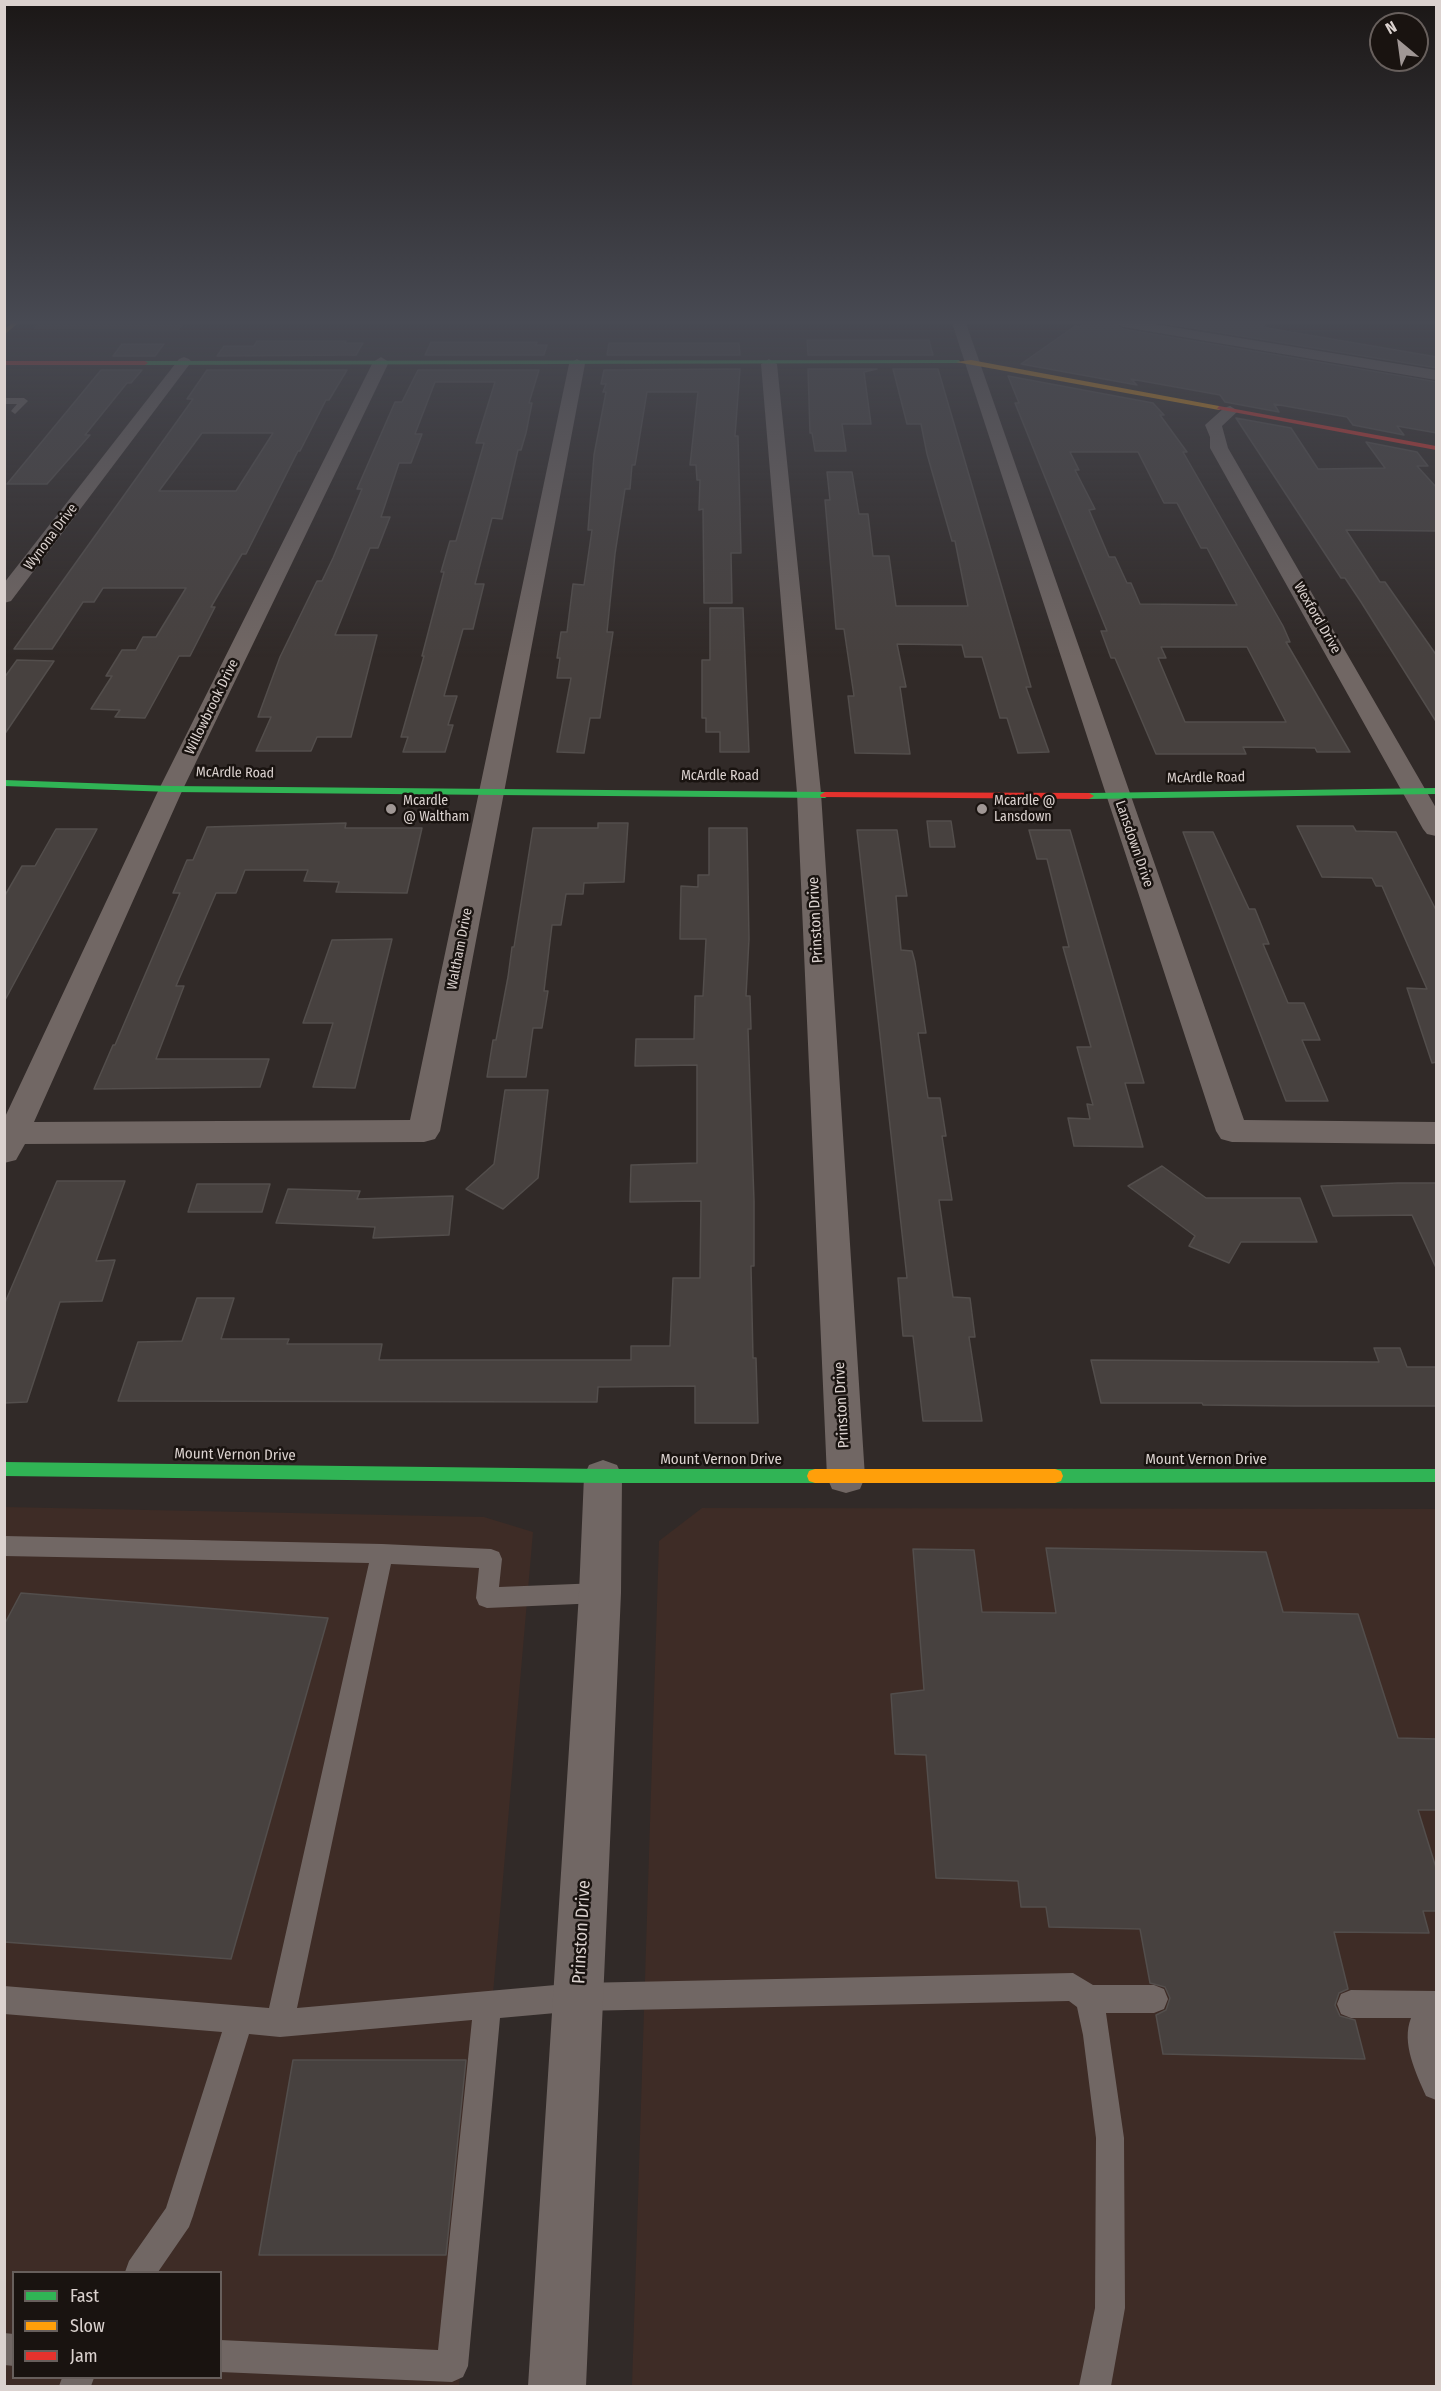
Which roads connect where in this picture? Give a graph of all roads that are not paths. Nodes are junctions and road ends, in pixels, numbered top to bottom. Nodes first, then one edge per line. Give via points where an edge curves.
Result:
1 (128, 435) edge
2 (345, 435) edge
3 (563, 435) edge
4 (776, 435) edge
5 (995, 435) edge
6 (1217, 435) edge
7 (1362, 435) edge
8 (1437, 448) edge
9 (4, 597) edge
10 (4, 783) edge
11 (171, 789) junction
12 (1426, 791) edge
13 (491, 793) junction
14 (809, 793) junction
15 (1117, 796) junction
16 (1437, 830) edge
17 (1437, 1133) edge
18 (9, 1143) edge
19 (4, 1469) edge
20 (603, 1476) junction
21 (1437, 1476) edge
22 (846, 1477) junction
23 (4, 1546) edge
24 (382, 1554) junction
25 (600, 1593) junction
26 (578, 1997) junction
27 (1089, 1999) junction
28 (4, 2000) edge
29 (1154, 2000) dead end
30 (1351, 2004) dead end
31 (487, 2005) junction
32 (1437, 2005) edge
33 (240, 2020) junction
34 (280, 2023) junction
35 (1437, 2086) edge
36 (141, 2271) edge
37 (222, 2356) edge
38 (557, 2386) edge
39 (1095, 2386) edge

1 - 9 street, Wynona Drive
2 - 11 street, Willowbrook Drive
3 - 13 street, Waltham Drive
4 - 14 street, Prinston Drive
5 - 15 street, Lansdown Drive
6 - 12 street, Wexford Drive via 1219,448
7 - 8 street
10 - 11 street, McArdle Road
11 - 13 street, McArdle Road
11 - 18 street, Willowbrook Drive
12 - 15 street, McArdle Road
12 - 16 street, Wexford Drive
13 - 14 street, McArdle Road
13 - 18 street, Waltham Drive via 424,1131
14 - 15 street, McArdle Road
14 - 22 street, Prinston Drive
15 - 17 street, Lansdown Drive via 1232,1131
19 - 20 street, Mount Vernon Drive
20 - 22 street, Mount Vernon Drive
20 - 25 street, Prinston Drive
21 - 22 street, Mount Vernon Drive
23 - 24 lane
24 - 25 lane via 491,1559 487,1598
24 - 34 lane
25 - 26 street, Prinston Drive
26 - 27 lane via 1073,1987
26 - 31 lane
26 - 38 street, Prinston Drive
27 - 29 lane
27 - 39 lane via 1110,2138 1110,2308
28 - 33 lane
30 - 32 lane
31 - 34 lane
31 - 37 lane via 452,2366
32 - 35 lane via 1422,2023 1423,2052
33 - 34 lane
33 - 36 lane via 178,2216

